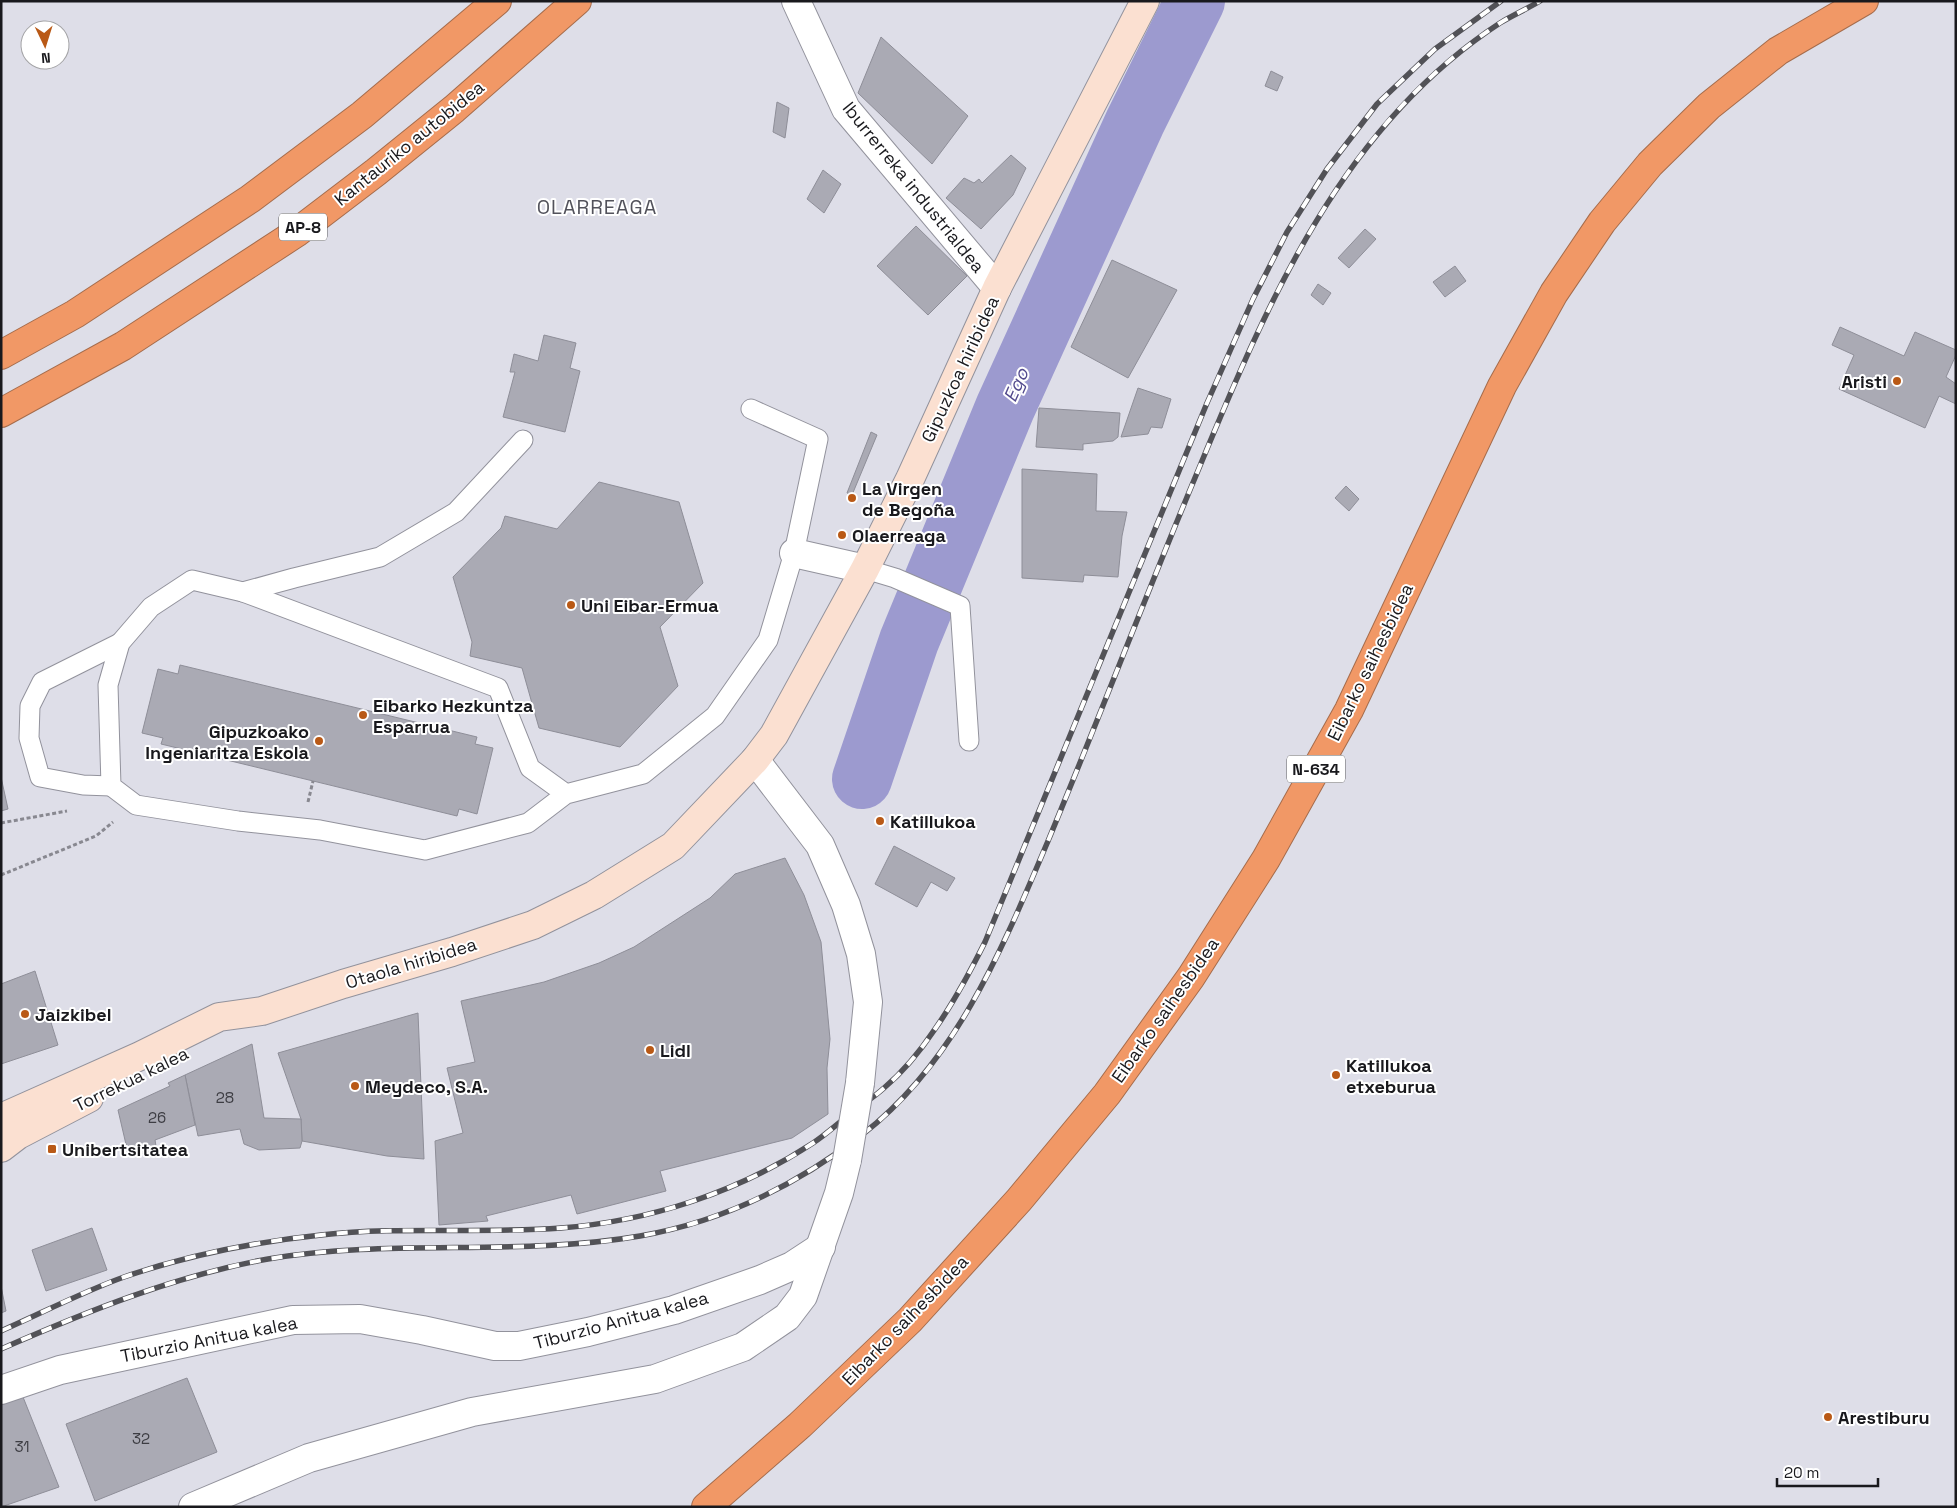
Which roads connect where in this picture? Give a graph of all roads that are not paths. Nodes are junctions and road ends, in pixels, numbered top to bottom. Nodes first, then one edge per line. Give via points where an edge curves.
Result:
1 (497, 1) edge
2 (577, 1) edge
3 (796, 1) edge
4 (1145, 1) edge
5 (1864, 1) edge
6 (997, 288) junction
7 (1, 355) edge
8 (750, 409) dead end
9 (1, 414) edge
10 (523, 440) dead end
11 (794, 553) junction
12 (865, 568) junction
13 (243, 592) junction
14 (120, 642) junction
15 (774, 735) joint
16 (968, 741) dead end
17 (755, 760) junction
18 (111, 786) junction
19 (566, 794) junction
20 (262, 1010) junction
21 (1, 1118) edge
22 (1, 1148) edge
23 (821, 1247) junction
24 (760, 1280) junction
25 (771, 1328) junction
26 (1, 1390) edge
27 (193, 1507) edge
28 (706, 1507) edge

1 - 7 highway via 362,115 250,199 75,314
2 - 9 highway, Kantauriko autobidea / AP-8 via 446,115 296,233 123,346
3 - 6 street, Iburrerreka industrialdea via 846,109
4 - 6 street, Gipuzkoa hiribidea
5 - 28 highway, Eibarko saihesbidea / N-634 via 1778,51 1709,106 1650,164 1602,222 1554,293 1502,386 1349,710 1266,860 1190,977 1107,1094 1019,1200 910,1320 800,1426
6 - 12 street, Gipuzkoa hiribidea via 910,479
8 - 11 lane via 818,439
10 - 13 lane via 456,512 380,557
11 - 12 street
11 - 19 lane via 768,640 715,716 643,774
12 - 15 street, Gipuzkoa hiribidea
12 - 16 lane via 960,606
13 - 14 lane via 192,580 151,607
13 - 19 lane via 498,688 530,768
14 - 18 lane via 108,686
14 - 18 lane via 42,682 30,706 29,738 40,777 83,785
15 - 17 street, Otaola hiribidea
17 - 20 street, Otaola hiribidea via 673,846 594,895 533,925
17 - 23 street, bridge via 820,845 846,905 861,954 868,1002 860,1083 847,1160
18 - 19 lane via 136,805 320,830 426,850 528,824
20 - 21 street, Otaola hiribidea via 218,1017
20 - 22 street, Torrekua kalea via 183,1055 107,1089 18,1135
23 - 24 street, Tiburzio Anitua kalea via 792,1266
23 - 25 street via 803,1296 787,1318
24 - 25 street via 778,1300
24 - 26 street, Tiburzio Anitua kalea via 674,1310 519,1346 495,1346 360,1319 293,1320 60,1370
25 - 27 street via 743,1347 655,1379 472,1412 309,1458

